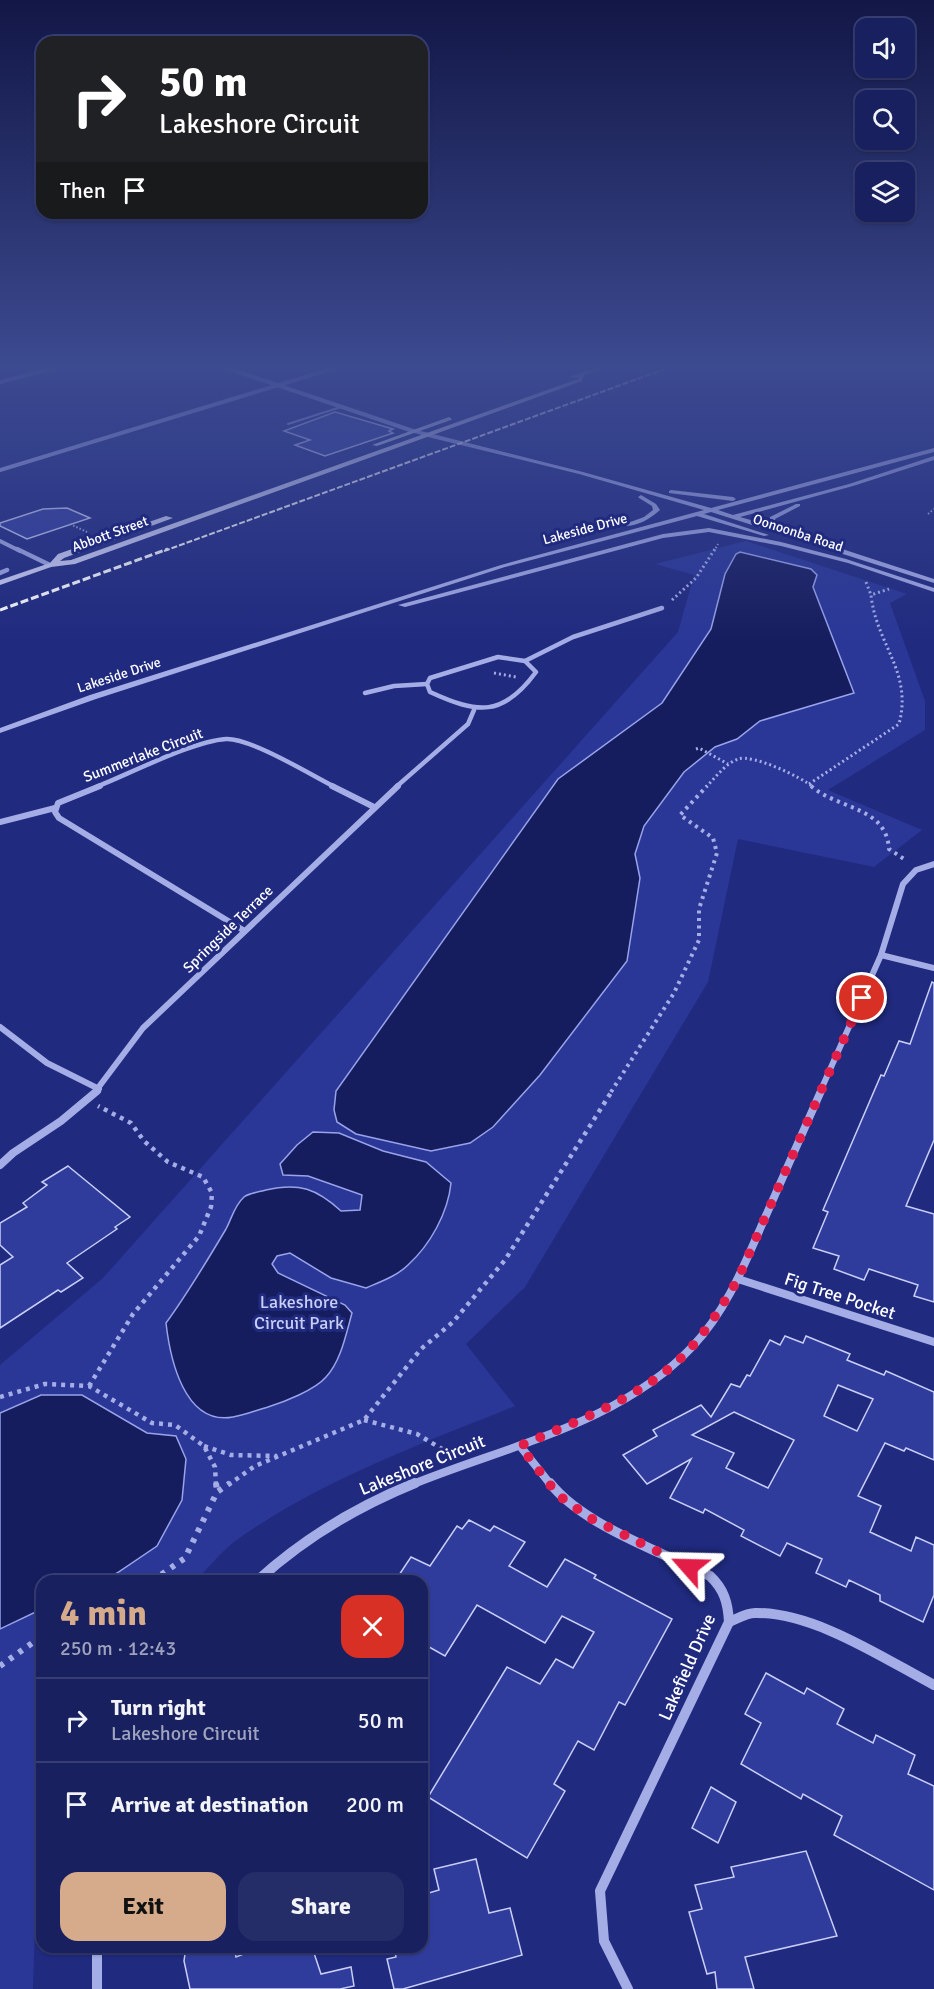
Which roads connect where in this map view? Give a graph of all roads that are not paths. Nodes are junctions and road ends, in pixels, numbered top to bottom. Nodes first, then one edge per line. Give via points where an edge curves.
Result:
1 (37, 459) edge
2 (335, 459) edge
3 (361, 459) edge
4 (509, 459) edge
5 (518, 459) edge
6 (901, 459) edge
7 (931, 459) edge
8 (0, 470) edge
9 (578, 472) junction
10 (851, 485) junction
11 (640, 497) junction
12 (754, 498) junction
13 (710, 510) junction
14 (695, 513) junction
15 (734, 516) junction
16 (718, 520) junction
17 (663, 536) junction
18 (798, 537) junction
19 (0, 541) edge
20 (568, 547) junction
21 (850, 562) junction
22 (50, 565) junction
23 (7, 570) dead end
24 (0, 573) edge
25 (934, 581) edge
26 (0, 583) edge
27 (934, 590) edge
28 (662, 608) road end
29 (248, 647) junction
30 (525, 661) junction
31 (428, 684) junction
32 (365, 693) dead end
33 (474, 710) junction
34 (0, 730) edge
35 (374, 807) junction
36 (55, 808) junction
37 (0, 822) edge
38 (934, 864) edge
39 (243, 930) junction
40 (881, 955) junction
41 (934, 968) edge
42 (0, 1027) edge
43 (99, 1089) junction
44 (0, 1165) edge
45 (738, 1279) junction
46 (934, 1342) edge
47 (520, 1446) junction
48 (264, 1575) edge
49 (729, 1622) junction
50 (934, 1685) edge
51 (97, 1953) edge
52 (97, 1989) edge
53 (628, 1989) edge

1 - 8 street
2 - 22 main road, Abbott Street via 61,556
3 - 22 main road, Abbott Street via 72,562
4 - 11 street, Oonoonba Road
5 - 9 street, Oonoonba Road
6 - 12 street, Lakeside Drive
7 - 10 street, Lakeside Drive
9 - 12 street via 682,494 716,499
9 - 13 street, Oonoonba Road
10 - 15 street, Lakeside Drive
10 - 18 street via 788,508 772,518 777,526
11 - 14 street, Oonoonba Road
11 - 20 street via 657,508 655,512
12 - 13 street, Lakeside Drive
13 - 14 street, Lakeside Drive
13 - 15 street, Oonoonba Road
14 - 16 street, Oonoonba Road
14 - 20 street, Lakeside Drive
15 - 16 street, Lakeside Drive
15 - 18 street, Oonoonba Road
16 - 17 street, Lakeside Drive
16 - 21 street, Oonoonba Road
17 - 21 street, Lakeside Drive via 709,530
17 - 29 street, Lakeside Drive
18 - 25 street, Oonoonba Road
19 - 22 street
20 - 29 street, Lakeside Drive
21 - 27 street, Oonoonba Road
22 - 26 main road, Abbott Street
23 - 24 street
28 - 30 street via 573,637
29 - 34 street, Lakeside Drive
30 - 31 street via 498,657 438,674
30 - 33 street via 536,672 531,680 503,705
31 - 32 street
31 - 33 street via 430,692
33 - 35 street, Springside Terrace via 468,724
35 - 36 street, Summerlake Circuit via 247,743 227,739 202,744 146,766 62,800
35 - 39 street, Springside Terrace
36 - 37 street, Summerlake Circuit
36 - 39 street via 59,818
38 - 40 street, Lakeshore Circuit via 907,875
39 - 43 street, Springside Terrace via 142,1028
40 - 41 street
40 - 45 street, Lakeshore Circuit
42 - 43 street via 47,1063
43 - 44 street, Springside Terrace
45 - 46 street, Fig Tree Pocket
45 - 47 street, Lakeshore Circuit via 716,1316 686,1353 644,1386
47 - 48 street, Lakeshore Circuit via 381,1496 328,1524
47 - 49 street, Lakefield Drive via 558,1495 590,1518 710,1576 728,1597
49 - 50 street via 753,1612 781,1615 819,1628
49 - 53 street, Lakefield Drive via 600,1892 604,1941
51 - 52 street

